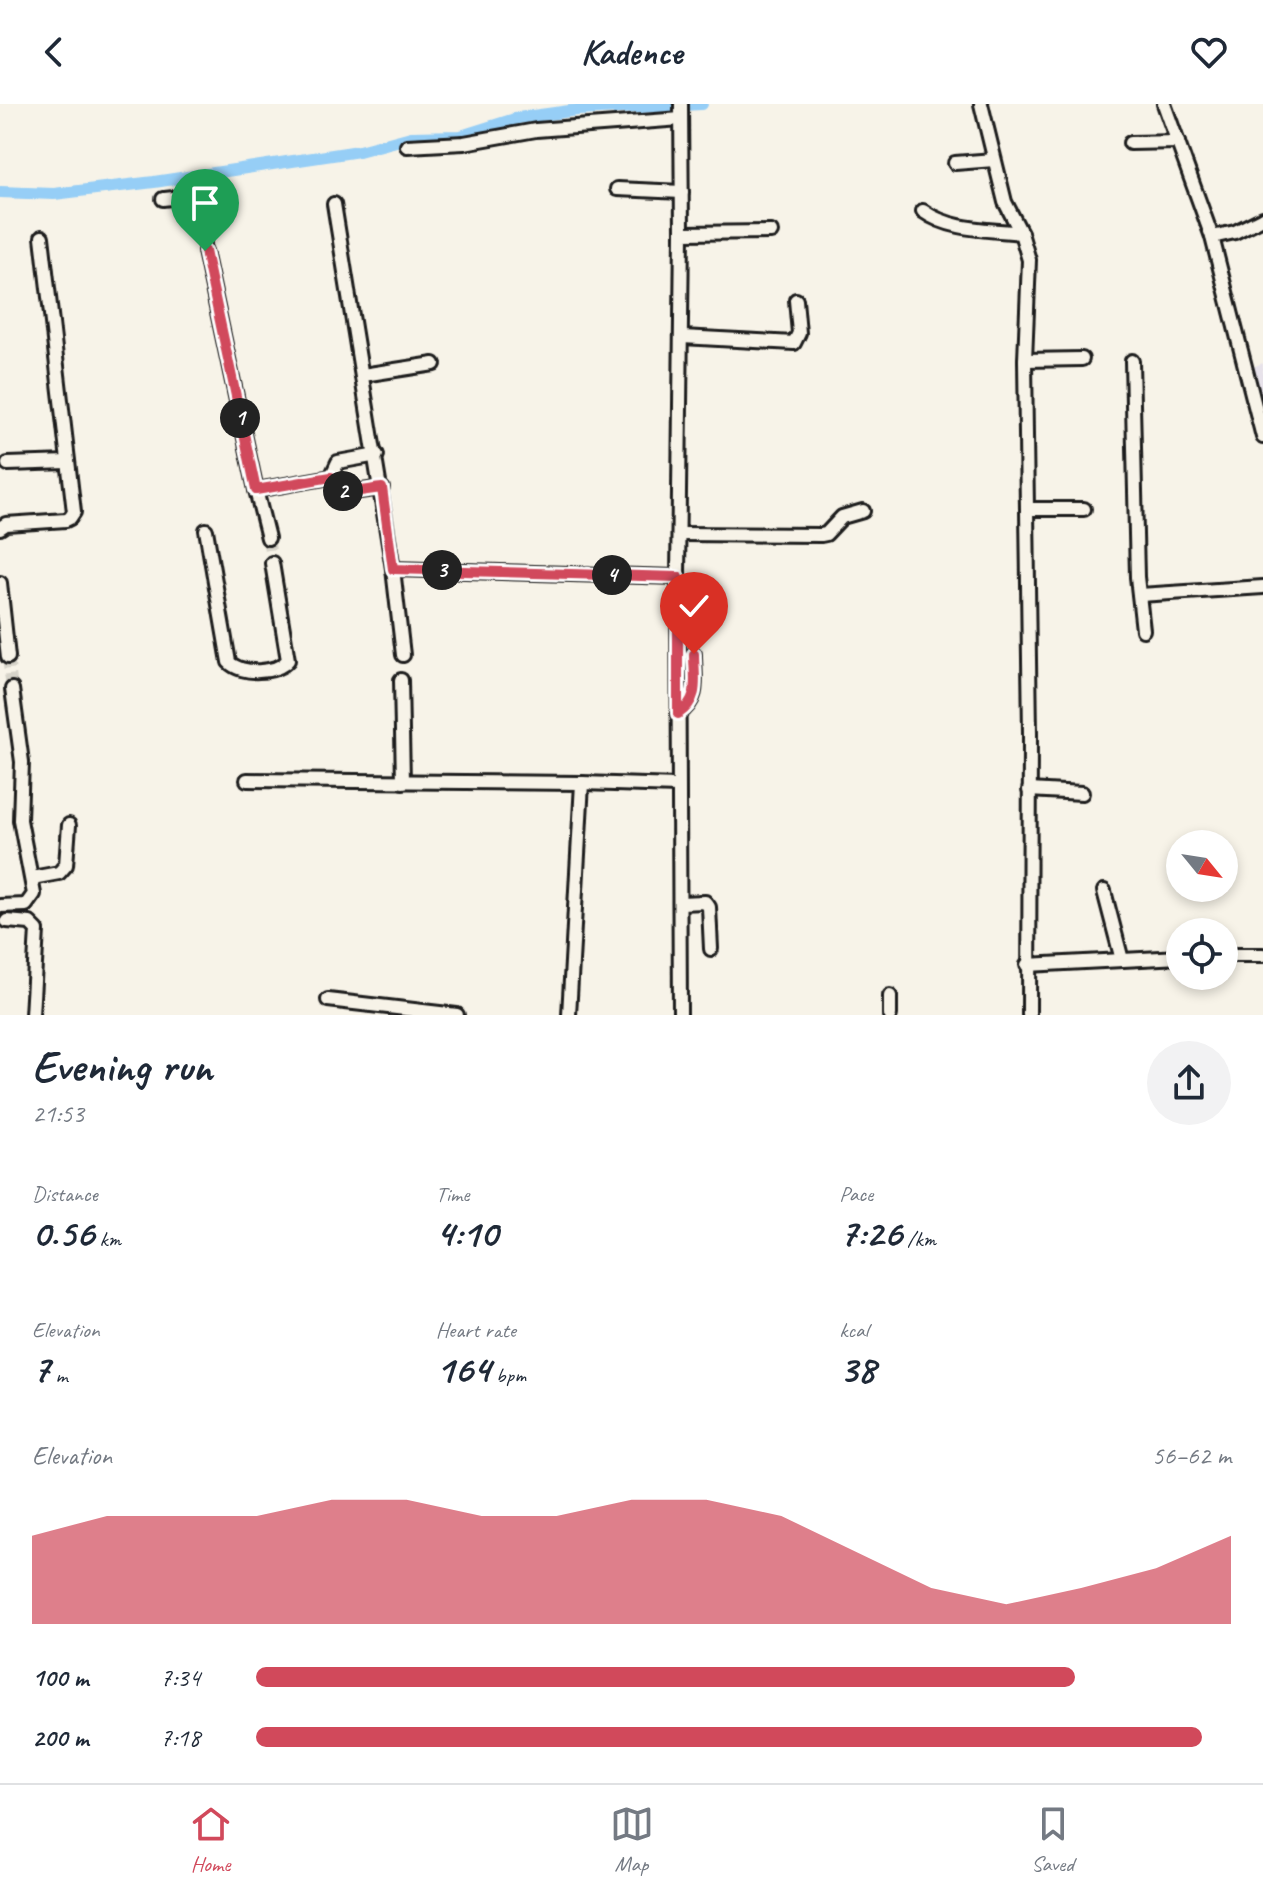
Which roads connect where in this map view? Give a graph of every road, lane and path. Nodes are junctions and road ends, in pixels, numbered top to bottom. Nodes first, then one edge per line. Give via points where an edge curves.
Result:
1 (981, 104) edge
2 (1164, 104) edge
3 (681, 112) edge
4 (1178, 142) junction
5 (1130, 143) dead end
6 (407, 146) dead end
7 (994, 160) junction
8 (955, 163) dead end
9 (617, 189) dead end
10 (682, 192) junction
11 (163, 199) dead end
12 (334, 204) dead end
13 (923, 211) dead end
14 (1263, 218) edge
15 (771, 232) dead end
16 (682, 233) junction
17 (1021, 233) junction
18 (42, 237) dead end
19 (1212, 237) junction
20 (796, 300) dead end
21 (682, 337) junction
22 (1082, 359) dead end
23 (1025, 360) junction
24 (1132, 361) dead end
25 (434, 364) dead end
26 (363, 375) junction
27 (1257, 386) edge
28 (1263, 437) edge
29 (377, 455) junction
30 (68, 462) junction
31 (8, 464) dead end
32 (331, 477) junction
33 (382, 488) junction
34 (256, 490) junction
35 (1027, 509) junction
36 (1084, 509) dead end
37 (863, 511) dead end
38 (0, 528) edge
39 (206, 530) dead end
40 (680, 534) junction
41 (268, 538) tunnel mouth
42 (272, 563) tunnel mouth
43 (393, 569) junction
44 (678, 577) junction
45 (0, 583) edge
46 (1263, 587) edge
47 (1140, 595) junction
48 (1143, 630) dead end
49 (694, 654) dead end
50 (403, 655) dead end
51 (8, 657) dead end
52 (401, 680) dead end
53 (12, 689) tunnel mouth
54 (678, 714) junction
55 (247, 780) dead end
56 (403, 782) junction
57 (582, 783) junction
58 (678, 786) junction
59 (1029, 790) junction
60 (1082, 793) dead end
61 (69, 825) dead end
62 (32, 878) junction
63 (1104, 891) dead end
64 (680, 903) junction
65 (0, 906) edge
66 (7, 921) dead end
67 (711, 949) dead end
68 (1238, 955) edge
69 (1263, 955) edge
70 (1166, 958) edge
71 (1122, 960) junction
72 (1027, 965) junction
73 (890, 996) dead end
74 (328, 1000) dead end
75 (32, 1015) edge
76 (457, 1015) edge
77 (569, 1015) edge
78 (680, 1015) edge
79 (890, 1015) edge
80 (1029, 1015) edge

1 - 7 street
2 - 4 street
3 - 6 street via 464,143
3 - 10 street
4 - 5 street
4 - 19 street
7 - 8 street
7 - 17 street via 1008,211
9 - 10 street
10 - 16 street
11 - 34 street via 193,200
12 - 26 street
13 - 17 street via 954,226
14 - 19 street
15 - 16 street
16 - 21 street
17 - 23 street via 1029,260
18 - 30 street
19 - 27 street
20 - 21 street via 799,333 794,343
21 - 40 street
22 - 23 street
23 - 35 street
24 - 47 street
25 - 26 street
26 - 29 street
27 - 28 street
29 - 32 street via 338,462
29 - 33 street
30 - 31 street
30 - 38 street via 74,512 70,518
32 - 33 street via 342,491
32 - 34 street
33 - 43 street
34 - 41 street
35 - 36 street
35 - 59 street
37 - 40 street via 842,517 821,535
39 - 42 street via 229,662 238,670 273,670 288,660
40 - 44 street
43 - 44 street
43 - 50 street
44 - 54 street
45 - 51 street
46 - 47 street
47 - 48 street
49 - 54 street via 694,698
52 - 56 street
53 - 62 street via 22,762 20,820
54 - 58 street
55 - 56 street
56 - 57 street
57 - 58 street
57 - 77 street
58 - 64 street
59 - 60 street
59 - 72 street
61 - 62 street via 66,865 59,873
62 - 65 street via 34,894 26,905
63 - 71 street
64 - 67 street via 705,902 709,907
64 - 78 street
66 - 75 street via 30,923 37,930
68 - 69 street
70 - 71 street
71 - 72 street
72 - 80 street
73 - 79 street
74 - 76 street

